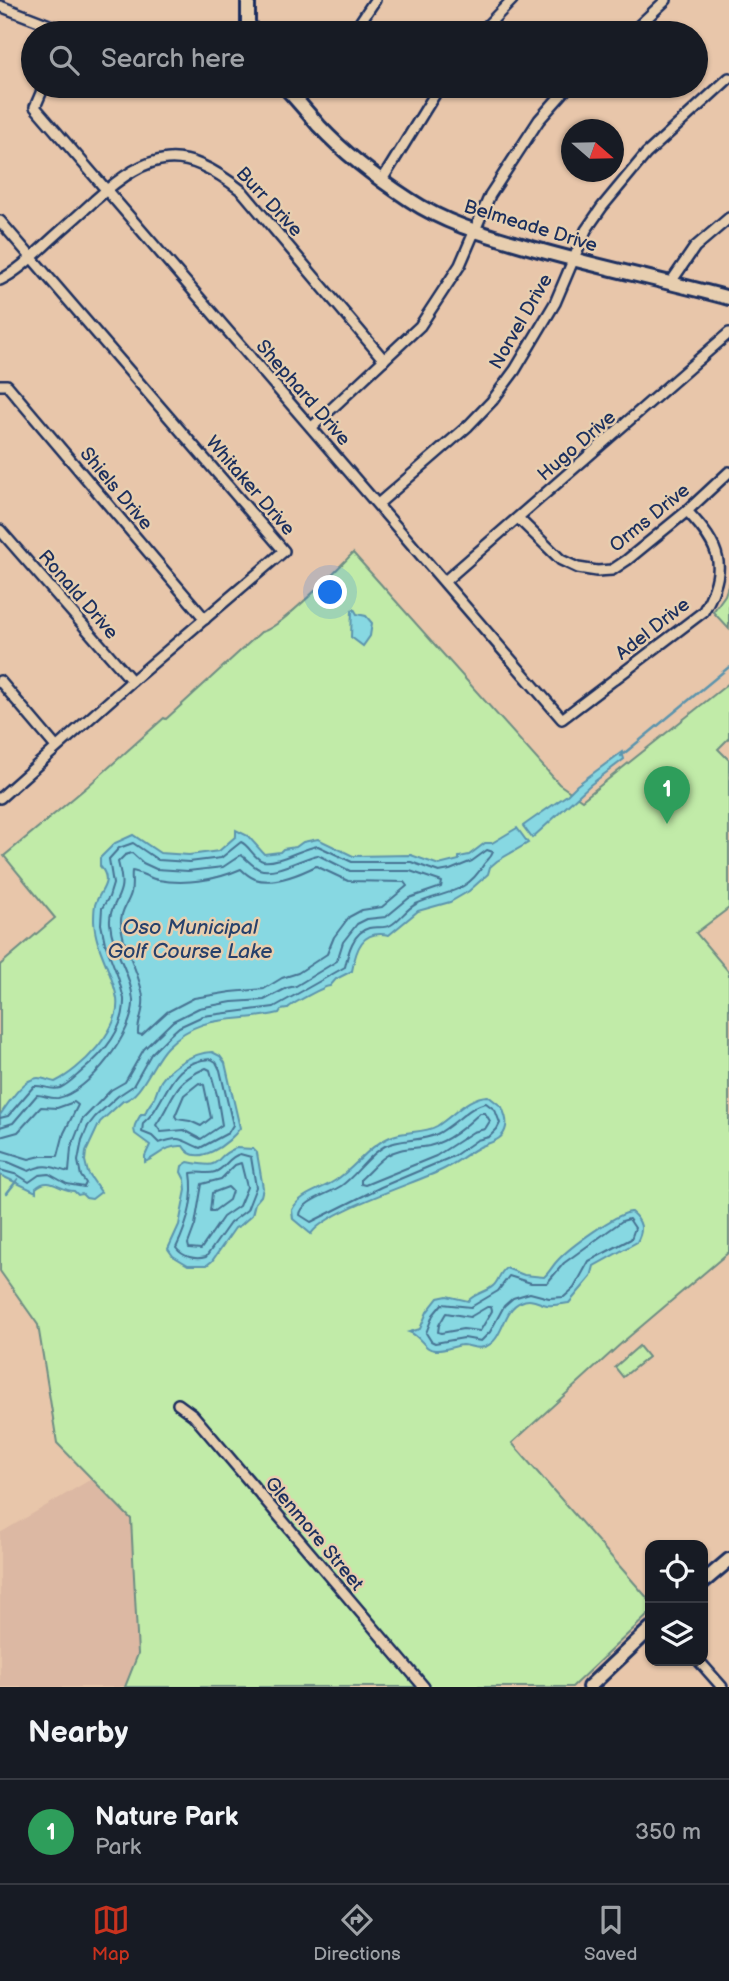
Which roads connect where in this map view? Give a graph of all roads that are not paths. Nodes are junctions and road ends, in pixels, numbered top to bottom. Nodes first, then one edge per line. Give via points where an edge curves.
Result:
1 (248, 0) edge
2 (375, 0) edge
3 (512, 0) edge
4 (666, 0) edge
5 (0, 6) edge
6 (38, 21) edge
7 (248, 21) edge
8 (361, 21) edge
9 (492, 21) edge
10 (644, 21) edge
11 (729, 78) edge
12 (708, 97) edge
13 (39, 98) edge
14 (433, 98) edge
15 (558, 98) edge
16 (707, 98) edge
17 (298, 100) edge
18 (382, 180) junction
19 (106, 190) junction
20 (729, 218) edge
21 (0, 220) edge
22 (474, 231) junction
23 (32, 257) junction
24 (572, 260) junction
25 (0, 280) edge
26 (671, 282) junction
27 (729, 298) edge
28 (729, 333) edge
29 (384, 360) junction
30 (0, 384) edge
31 (312, 428) junction
32 (729, 472) edge
33 (378, 505) junction
34 (687, 511) junction
35 (519, 519) junction
36 (0, 530) edge
37 (445, 581) junction
38 (205, 620) junction
39 (0, 681) edge
40 (132, 681) junction
41 (562, 719) joint
42 (56, 747) junction
43 (0, 797) edge
44 (178, 1404) dead end
45 (729, 1560) edge
46 (708, 1578) edge
47 (645, 1634) edge
48 (703, 1666) edge
49 (424, 1687) edge
50 (589, 1687) edge
51 (722, 1687) edge

1 - 7 street
2 - 8 street
3 - 9 street
4 - 10 street
5 - 6 street
11 - 12 street, Norvel Drive
13 - 19 street, Shephard Drive via 35,107
14 - 18 street
15 - 22 street via 490,195
16 - 24 street, Norvel Drive via 623,180 586,230
17 - 18 street, Belmeade Drive via 345,150
18 - 22 street, Belmeade Drive via 431,212
19 - 23 street, Burr Drive
19 - 29 street, Burr Drive via 153,161 192,161 221,174 242,191
19 - 31 street, Shephard Drive
20 - 26 street via 695,247
21 - 23 street, Whitaker Drive
22 - 24 street, Belmeade Drive
22 - 29 street via 460,265 421,326
23 - 25 street, Burr Drive
23 - 38 street, Whitaker Drive via 284,551
24 - 26 street, Belmeade Drive
24 - 33 street, Norvel Drive via 555,303 492,401
26 - 27 street, Belmeade Drive
28 - 35 street, Hugo Drive
29 - 31 street
30 - 38 street, Shiels Drive via 8,385
31 - 33 street, Shephard Drive
32 - 34 street, Orms Drive
33 - 37 street, Shephard Drive
34 - 35 street, Orms Drive via 627,560 612,569 597,570 561,560
34 - 41 street, Adel Drive via 711,536 720,558 721,579 715,595 703,612
35 - 37 street, Hugo Drive
36 - 40 street, Ronald Drive
37 - 41 street, Shephard Drive
38 - 40 street, Whitaker Drive
39 - 42 street
40 - 42 street, Whitaker Drive
42 - 43 street, Whitaker Drive
44 - 49 street, Glenmore Street via 193,1415
45 - 46 street
47 - 50 street
48 - 51 street

